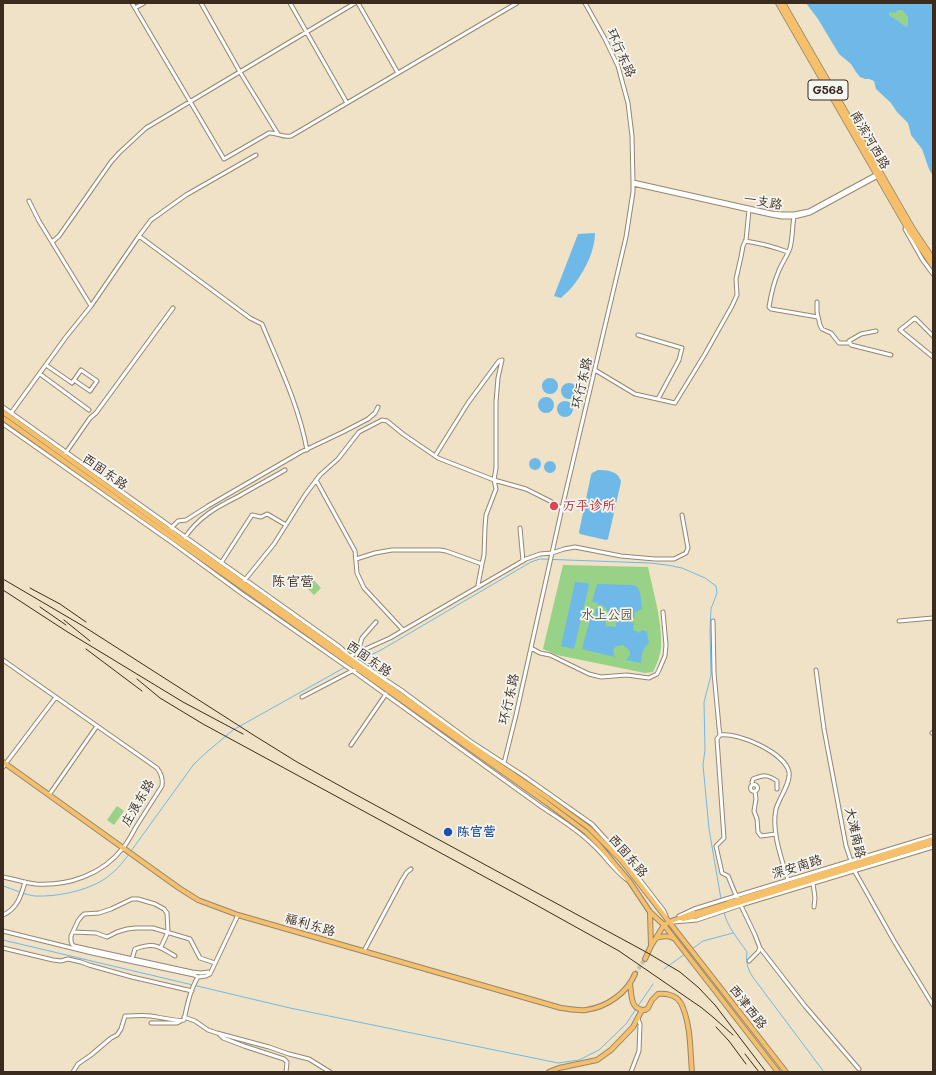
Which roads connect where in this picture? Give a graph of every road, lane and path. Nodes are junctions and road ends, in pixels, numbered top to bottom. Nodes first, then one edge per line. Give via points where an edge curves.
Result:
1 (132, 3) edge
2 (144, 3) edge
3 (201, 3) edge
4 (290, 3) edge
5 (356, 3) edge
6 (517, 3) edge
7 (585, 3) edge
8 (778, 3) edge
9 (783, 3) edge
10 (135, 8) junction
11 (307, 32) junction
12 (240, 72) junction
13 (398, 73) junction
14 (190, 102) junction
15 (347, 103) junction
16 (278, 134) junction
17 (256, 154) dead end
18 (879, 174) junction
19 (633, 183) junction
20 (29, 201) dead end
21 (749, 210) junction
22 (794, 217) junction
23 (904, 229) dead end
24 (139, 236) junction
25 (52, 242) junction
26 (745, 242) junction
27 (788, 252) junction
28 (933, 259) edge
29 (933, 266) edge
30 (933, 274) edge
31 (817, 302) dead end
32 (91, 306) junction
33 (174, 308) dead end
34 (818, 317) junction
35 (876, 331) dead end
36 (638, 335) dead end
37 (933, 336) edge
38 (849, 343) junction
39 (890, 355) dead end
40 (933, 357) edge
41 (46, 365) junction
42 (595, 370) junction
43 (40, 374) junction
44 (74, 380) junction
45 (658, 399) junction
46 (3, 407) edge
47 (378, 407) dead end
48 (89, 410) dead end
49 (3, 413) edge
50 (10, 415) junction
51 (3, 418) edge
52 (3, 424) edge
53 (307, 450) junction
54 (65, 454) junction
55 (435, 456) junction
56 (285, 470) dead end
57 (316, 480) junction
58 (494, 480) junction
59 (562, 508) junction
60 (682, 516) dead end
61 (286, 525) junction
62 (520, 528) dead end
63 (170, 529) junction
64 (184, 539) junction
65 (552, 554) junction
66 (356, 559) junction
67 (523, 561) junction
68 (221, 563) junction
69 (482, 564) junction
70 (244, 581) junction
71 (478, 585) dead end
72 (663, 612) dead end
73 (933, 618) edge
74 (713, 621) dead end
75 (899, 621) dead end
76 (376, 622) dead end
77 (403, 630) junction
78 (531, 648) junction
79 (358, 652) junction
80 (347, 659) junction
81 (3, 660) edge
82 (361, 665) junction
83 (354, 670) junction
84 (816, 670) dead end
85 (391, 687) junction
86 (386, 693) junction
87 (56, 697) junction
88 (302, 697) dead end
89 (426, 712) junction
90 (423, 717) junction
91 (97, 726) junction
92 (720, 734) junction
93 (351, 745) dead end
94 (4, 764) edge
95 (501, 769) junction
96 (777, 789) dead end
97 (49, 795) junction
98 (776, 834) junction
99 (933, 836) edge
100 (933, 839) edge
101 (933, 843) edge
102 (933, 847) edge
103 (124, 849) junction
104 (852, 866) junction
105 (411, 869) dead end
106 (3, 876) edge
107 (788, 880) junction
108 (25, 882) junction
109 (813, 882) junction
110 (739, 901) junction
111 (728, 905) junction
112 (814, 907) dead end
113 (650, 912) junction
114 (696, 914) junction
115 (3, 915) edge
116 (238, 915) junction
117 (669, 922) junction
118 (664, 926) junction
119 (3, 931) edge
120 (73, 932) junction
121 (168, 932) junction
122 (656, 939) junction
123 (674, 939) junction
124 (651, 946) junction
125 (161, 947) junction
126 (3, 948) edge
127 (760, 948) junction
128 (364, 950) junction
129 (694, 954) joint
130 (175, 956) dead end
131 (689, 958) joint
132 (132, 959) junction
133 (644, 959) tunnel mouth
134 (749, 961) dead end
135 (216, 963) junction
136 (208, 972) dead end
137 (635, 974) tunnel mouth
138 (197, 979) junction
139 (630, 984) junction
140 (193, 989) junction
141 (933, 1005) edge
142 (640, 1010) junction
143 (184, 1017) junction
144 (638, 1019) junction
145 (181, 1021) junction
146 (151, 1024) dead end
147 (216, 1033) junction
148 (859, 1069) dead end
149 (73, 1072) edge
150 (286, 1072) edge
151 (330, 1072) edge
152 (549, 1072) edge
153 (631, 1072) edge
154 (692, 1072) edge
155 (778, 1072) edge
156 (786, 1072) edge

1 - 10 street
2 - 10 street
3 - 12 street
4 - 11 street
5 - 11 street
5 - 13 street
6 - 13 street
7 - 19 street, 环行东路 via 614,56 625,89 632,136
8 - 18 highway, 南滨河西路 / G568
9 - 18 highway, 南滨河西路 / G568
10 - 14 street
11 - 12 street
11 - 15 street
12 - 14 street
12 - 16 street
13 - 15 street
14 - 16 street via 224,159 271,132
14 - 25 street via 149,126 119,153
15 - 16 street via 291,136
17 - 24 street via 173,204 152,220
18 - 19 street, 一支路 via 815,208 802,213 788,214 772,213
18 - 22 street, 一支路 via 816,211
18 - 28 highway, 南滨河西路 / G568
18 - 29 highway, 南滨河西路 / G568 via 909,231
19 - 21 street, 一支路
19 - 42 street, 环行东路 via 626,236
20 - 25 street
21 - 22 street, 一支路
21 - 26 street
22 - 27 street
23 - 30 street
24 - 32 street
24 - 53 street via 250,318 262,324 298,412
25 - 32 street
26 - 27 street
26 - 45 street via 736,279 737,295 732,306 675,403
27 - 34 street via 777,274 769,307
31 - 34 street
32 - 41 street
33 - 54 street
34 - 38 street via 822,329 839,343
35 - 38 street via 861,334
36 - 45 street via 682,348 679,360
37 - 40 street via 915,318 900,330
38 - 39 street
41 - 43 street
41 - 44 street via 72,383
42 - 45 street via 635,394
42 - 59 street, 环行东路
43 - 48 street
43 - 50 street
44 - 44 street via 81,370 97,381 90,391
46 - 50 street
47 - 53 street via 368,419
49 - 50 main road, 西固东路
50 - 54 main road, 西固东路
51 - 80 main road, 西固东路
52 - 80 street via 256,604
53 - 63 street via 186,520 178,521
54 - 63 main road, 西固东路
55 - 57 street via 382,420 359,432 338,459
55 - 58 street
55 - 58 street via 468,402 502,360 498,378
56 - 64 street via 213,510 191,528
57 - 61 street
57 - 66 street via 355,551
58 - 59 street via 526,489
58 - 69 street via 496,489 486,515
59 - 65 street, 环行东路
60 - 65 street via 688,548 686,553 674,559 621,556 575,547
61 - 68 street via 269,514 261,517 252,515
61 - 70 street
62 - 67 street
63 - 64 main road, 西固东路
64 - 68 street
64 - 70 main road, 西固东路
65 - 67 street via 540,554
65 - 78 street, 环行东路
66 - 69 street via 392,550 440,550
66 - 77 street via 359,578 364,588
67 - 77 street
68 - 70 street
69 - 71 street
70 - 80 main road, 西固东路
72 - 78 street via 665,656 657,674 649,678 627,675 601,677 589,674
73 - 75 street
74 - 92 street via 714,673
76 - 79 street via 362,638
77 - 79 street
78 - 95 street, 环行东路
79 - 80 street
80 - 82 main road, 西固东路
80 - 83 main road, 西固东路
81 - 87 street, 庄浪东路
82 - 83 street
82 - 85 main road, 西固东路
82 - 95 street via 401,690 464,736
83 - 86 main road, 西固东路
83 - 88 street
84 - 104 street, 大滩南路 via 824,729
85 - 86 street
85 - 89 main road, 西固东路
86 - 90 main road, 西固东路
86 - 93 street
86 - 95 street
87 - 91 street, 庄浪东路
87 - 94 street
89 - 90 main road
89 - 95 main road, 西固东路
90 - 95 main road, 西固东路
91 - 97 street
91 - 103 street, 庄浪东路 via 157,768 163,780 162,786
92 - 98 street via 733,735 760,744 778,757 788,770 788,780 775,814
92 - 110 street via 717,739 724,838 716,846 722,873 728,876
94 - 97 main road, 福利东路
95 - 113 main road, 西固东路 via 586,832 630,882
95 - 117 main road, 西固东路 via 548,798 593,832 621,860
96 - 98 street via 777,781 773,778 763,775 753,779 753,785 757,787 754,811 758,832 761,836
97 - 103 main road, 福利东路
98 - 107 street
99 - 104 street, 深安南路
100 - 104 main road, 深安南路
101 - 104 main road, 深安南路
102 - 104 street, 深安南路
103 - 108 street via 97,871 82,878 60,883
103 - 116 main road, 福利东路 via 198,900
104 - 107 street, 深安南路
104 - 109 main road, 深安南路
104 - 110 main road, 深安南路
104 - 141 street, 大滩南路
105 - 128 street via 402,880
106 - 108 street
107 - 110 street, 深安南路
108 - 115 street via 22,895 15,906
109 - 110 main road, 深安南路
109 - 112 street
110 - 111 main road, 深安南路
110 - 111 street, 深安南路
110 - 127 street
111 - 114 main road, 深安南路
111 - 114 street, 深安南路, bridge
113 - 118 main road, 西固东路
113 - 124 main road
114 - 117 main road, 深安南路
114 - 117 street, 深安南路
116 - 128 main road, 福利东路
116 - 135 street
117 - 118 main road
117 - 129 main road, 西固东路
118 - 122 main road
118 - 123 main road, 西固东路
119 - 138 street via 194,976
120 - 121 street via 96,932 107,937 136,928 153,928
120 - 121 street via 84,914 98,913 138,899 164,908 167,912
120 - 132 street via 71,941 74,946
121 - 125 street
121 - 135 street via 190,939 200,958
122 - 123 main road via 660,936
122 - 124 main road
123 - 131 main road, 西固东路
124 - 133 main road
125 - 130 street
125 - 132 street via 150,945 134,949
126 - 140 street via 53,960 68,959 132,977
127 - 134 street
127 - 148 street
128 - 139 main road, 福利东路 via 575,1010 596,1008 609,1003
129 - 156 main road, 西津西路
131 - 155 main road, 西津西路
132 - 136 street via 192,972
135 - 138 street via 210,974
137 - 139 main road, 福利东路
138 - 140 street
139 - 142 main road via 634,1005
140 - 143 street
142 - 144 main road
142 - 154 main road via 648,1008 658,994 673,996 680,1002 689,1033
143 - 145 street
143 - 147 street
144 - 152 main road via 634,1027 597,1060
144 - 153 street via 639,1051
145 - 146 street
145 - 149 street via 149,1016 125,1016 117,1035 78,1064
147 - 150 street via 235,1043 284,1059 287,1062
147 - 151 street via 309,1059

